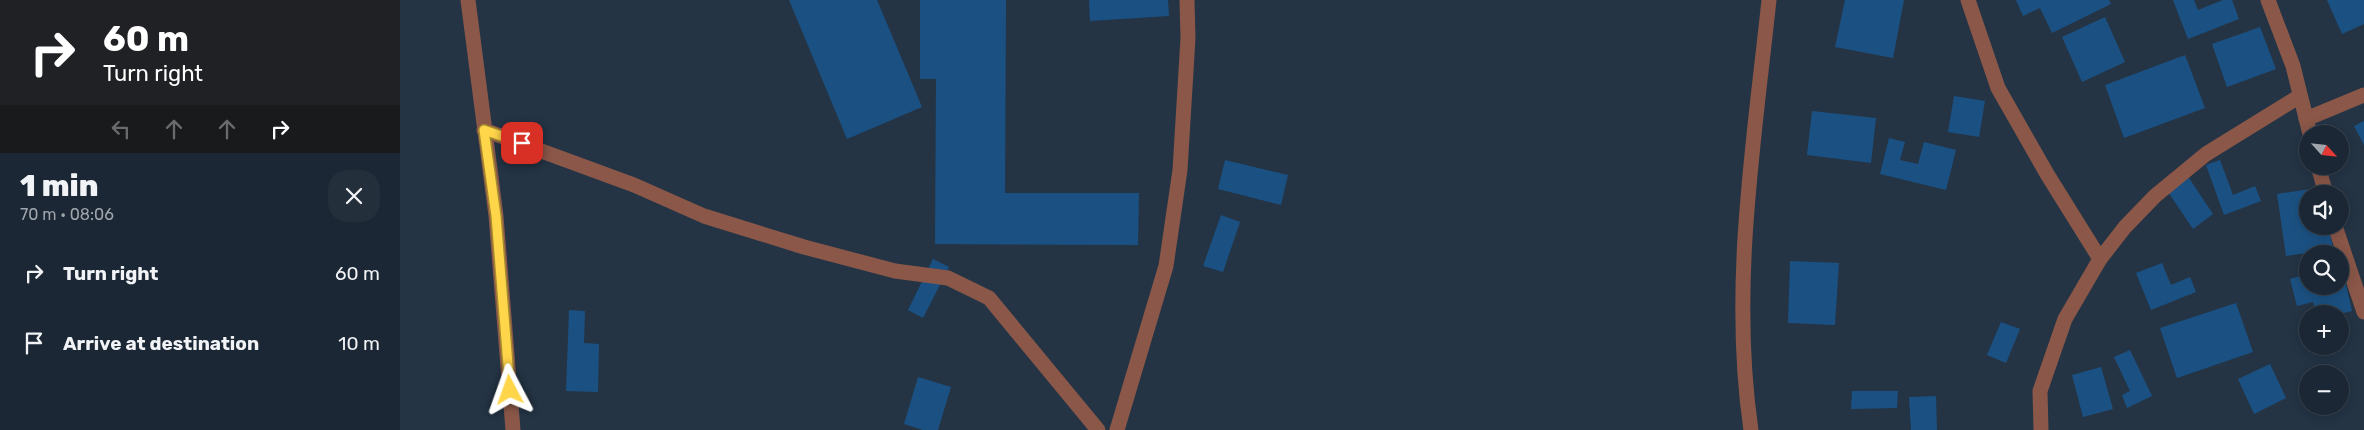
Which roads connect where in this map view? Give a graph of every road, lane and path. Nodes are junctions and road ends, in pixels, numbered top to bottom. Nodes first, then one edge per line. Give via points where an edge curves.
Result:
1 (468, 0) edge
2 (1186, 0) edge
3 (1769, 0) edge
4 (1968, 0) edge
5 (2268, 0) edge
6 (2364, 95) edge
7 (2300, 96) junction
8 (2308, 125) edge
9 (2310, 125) edge
10 (484, 130) junction
11 (2337, 235) edge
12 (2100, 259) junction
13 (2364, 312) edge
14 (513, 430) edge
15 (1098, 430) edge
16 (1117, 430) edge
17 (1751, 430) edge
18 (2041, 430) edge

1 - 10 street
2 - 16 street via 1188,38 1180,170 1166,266
3 - 17 street via 1745,238 1744,356
4 - 12 street via 1998,88
5 - 7 street via 2293,66
6 - 9 street
7 - 8 street
7 - 12 street via 2206,154 2155,196
10 - 14 street via 496,216
10 - 15 street via 634,184 704,216 895,271 948,278 988,298
11 - 13 street
12 - 18 street via 2065,319 2040,391

